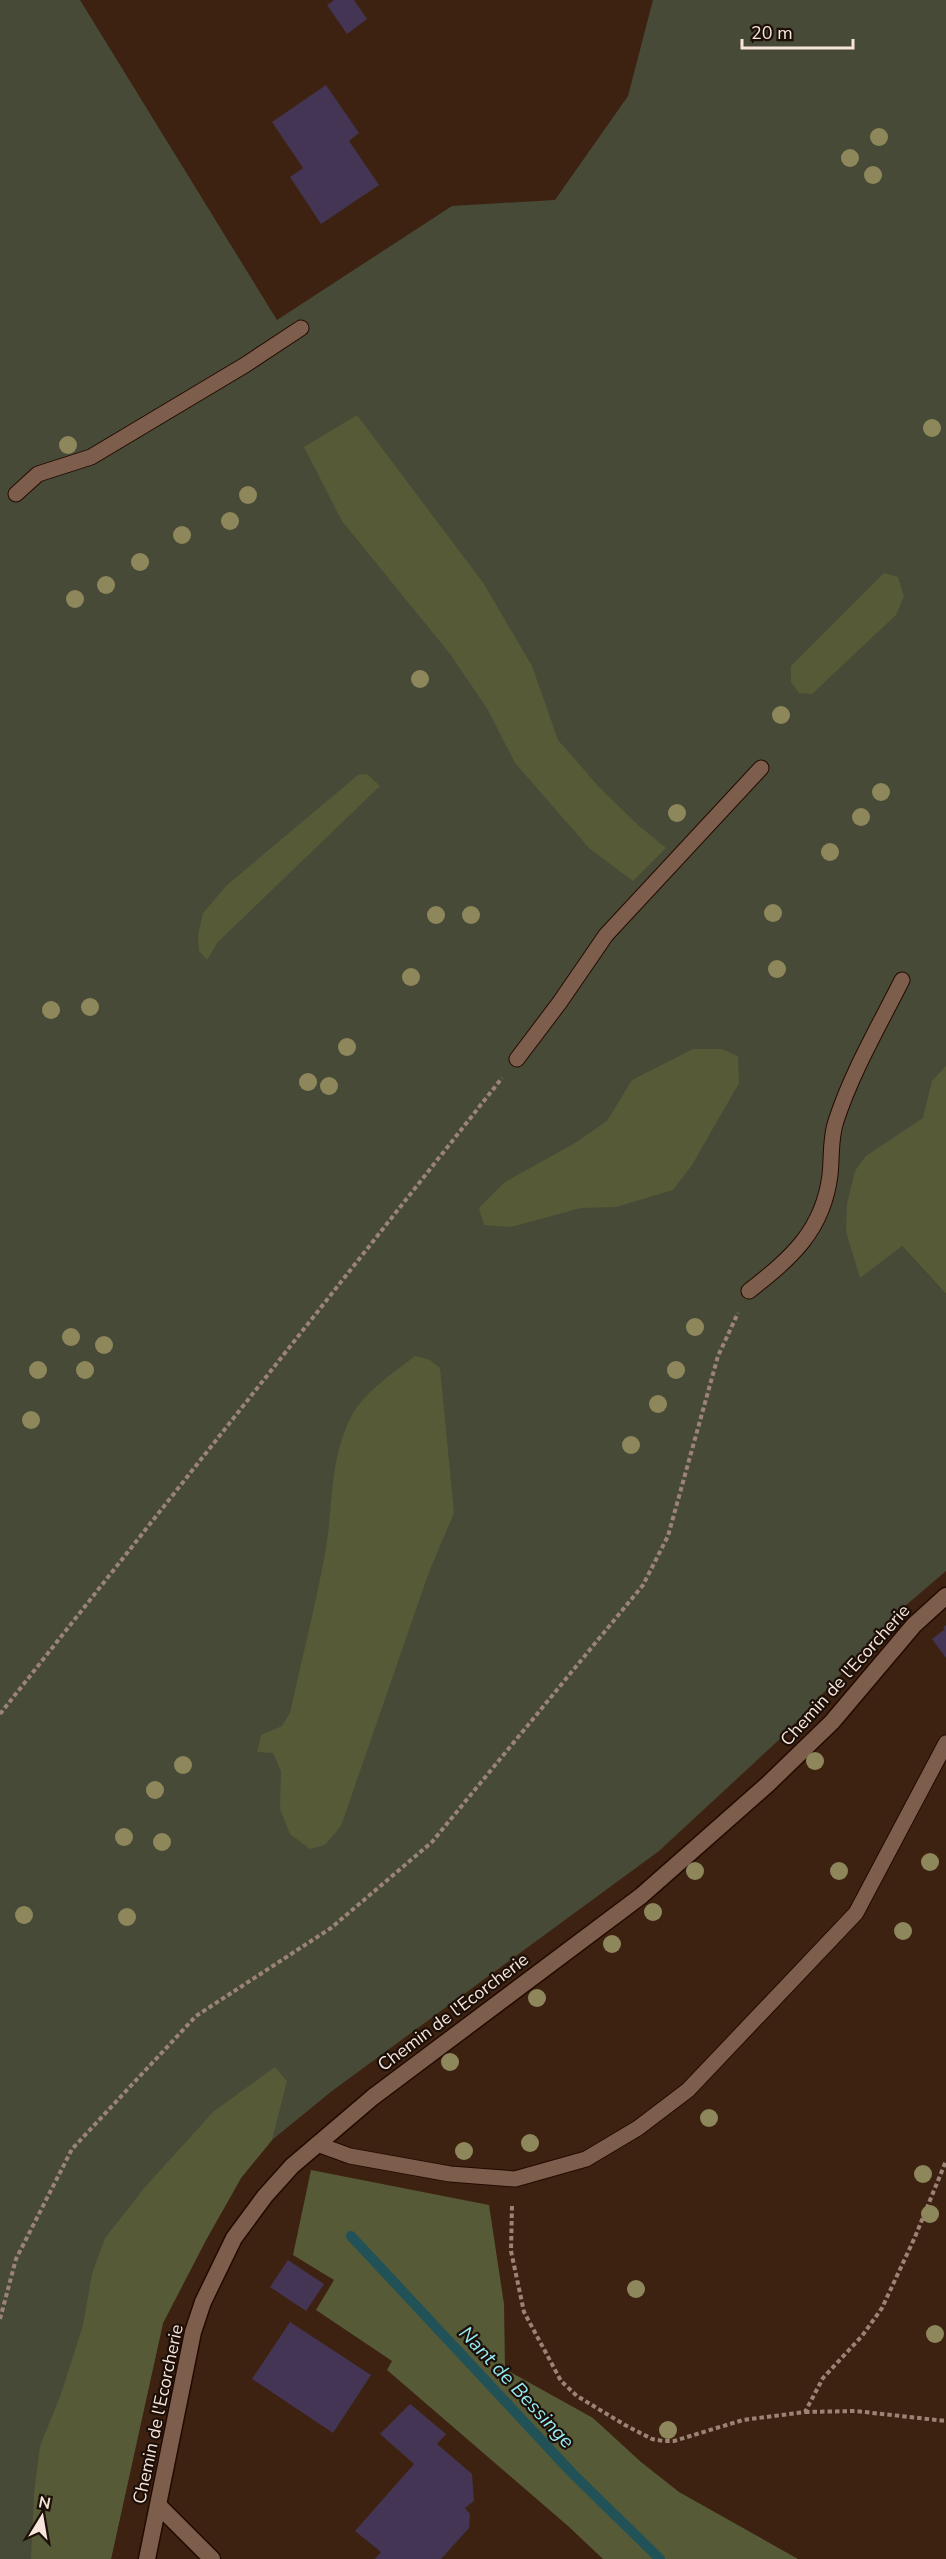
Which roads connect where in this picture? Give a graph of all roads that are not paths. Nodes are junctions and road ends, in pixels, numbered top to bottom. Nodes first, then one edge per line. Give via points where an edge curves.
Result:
1 (301, 328) dead end
2 (16, 494) dead end
3 (761, 768) dead end
4 (902, 980) dead end
5 (517, 1059) road end
6 (749, 1290) road end
7 (946, 1596) edge
8 (946, 1743) edge
9 (317, 2144) junction
10 (159, 2506) junction
11 (147, 2559) edge
12 (212, 2559) edge

1 - 2 lane via 91,457 38,474
3 - 5 lane via 606,935
4 - 6 lane via 835,1123 826,1199 816,1222 786,1262
7 - 9 street, Chemin de l'Ecorcherie via 914,1625 816,1738 641,1896 373,2097
8 - 9 lane via 856,1913 688,2090 638,2128 586,2158 515,2179 450,2174 350,2156
9 - 10 street, Chemin de l'Ecorcherie via 292,2166 249,2217 221,2262 203,2302 193,2332
10 - 11 street, Chemin de l'Ecorcherie
10 - 12 street

